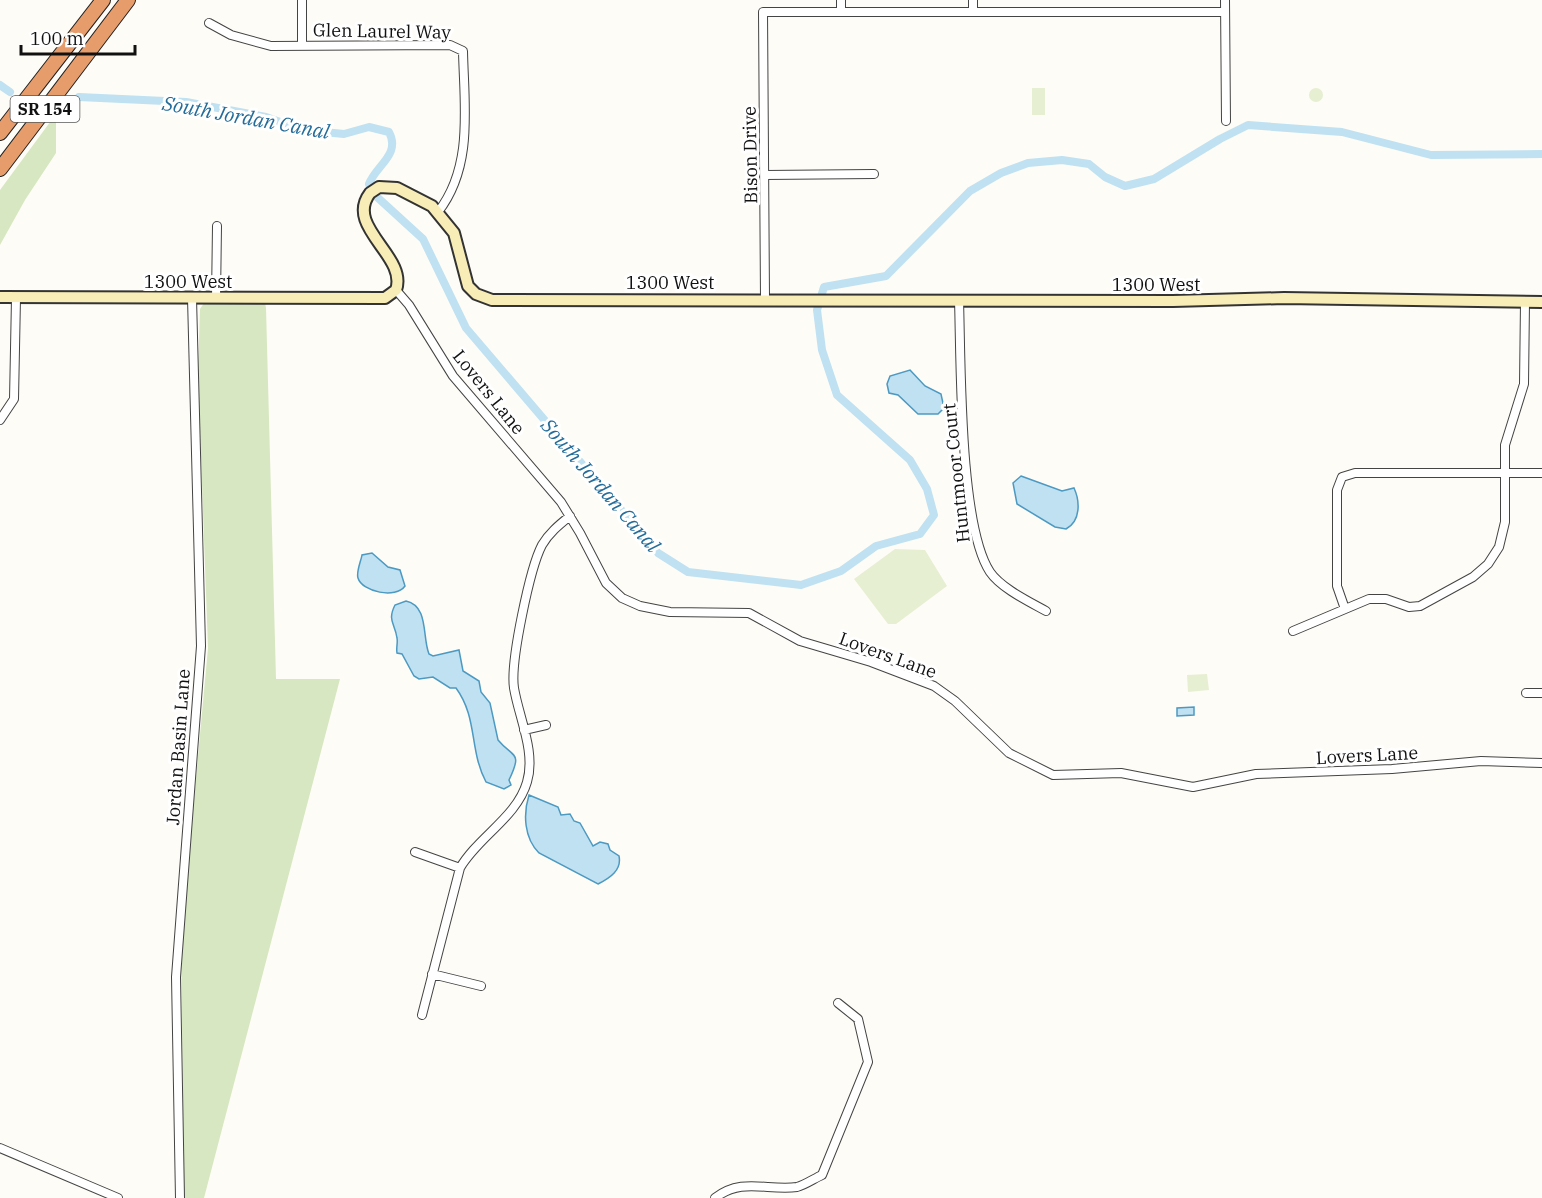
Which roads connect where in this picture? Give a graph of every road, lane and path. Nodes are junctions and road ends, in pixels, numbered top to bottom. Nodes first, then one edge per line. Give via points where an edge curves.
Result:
1 (103, 0) edge
2 (128, 0) edge
3 (135, 0) edge
4 (302, 0) edge
5 (841, 0) edge
6 (973, 0) edge
7 (1225, 0) edge
8 (841, 12) junction
9 (973, 12) junction
10 (1225, 12) junction
11 (209, 23) dead end
12 (302, 45) junction
13 (92, 50) junction
14 (1226, 121) dead end
15 (0, 133) edge
16 (0, 169) edge
17 (874, 174) dead end
18 (765, 176) junction
19 (438, 212) junction
20 (218, 226) dead end
21 (396, 290) junction
22 (0, 297) edge
23 (16, 298) junction
24 (192, 298) junction
25 (216, 298) junction
26 (765, 298) junction
27 (959, 300) junction
28 (1525, 302) junction
29 (1542, 302) edge
30 (0, 420) edge
31 (1504, 473) junction
32 (1542, 473) edge
33 (570, 516) junction
34 (1345, 609) junction
35 (1046, 611) dead end
36 (1293, 631) dead end
37 (1526, 693) dead end
38 (1542, 693) edge
39 (546, 724) dead end
40 (524, 730) junction
41 (1542, 763) edge
42 (415, 852) dead end
43 (460, 868) junction
44 (432, 974) junction
45 (481, 986) dead end
46 (838, 1003) dead end
47 (422, 1016) dead end
48 (0, 1148) edge
49 (118, 1198) edge
50 (180, 1198) edge
51 (715, 1198) edge

1 - 15 highway, SR 154
2 - 13 highway, SR 154
3 - 13 highway
4 - 12 street
5 - 8 street
6 - 9 street
7 - 10 street
8 - 9 street
8 - 18 street, Bison Drive via 763,12
9 - 10 street
10 - 14 street
11 - 12 street, Glen Laurel Way via 249,41 271,46
12 - 19 street, Glen Laurel Way via 461,48 462,160 453,190
13 - 16 highway, SR 154
17 - 18 street
18 - 26 street, Bison Drive
19 - 21 street, 1300 West via 397,188 379,187 367,196 365,217 397,273
19 - 26 street, 1300 West via 457,241 468,286 485,298
20 - 25 street
21 - 25 street, 1300 West via 382,298
21 - 33 street, Lovers Lane via 453,376
22 - 23 street, 1300 West
23 - 24 street, 1300 West
23 - 30 street via 14,399
24 - 25 street, 1300 West
24 - 50 street, Jordan Basin Lane via 201,646 176,977
26 - 27 street, 1300 West
27 - 28 street, 1300 West via 1284,298
27 - 35 street, Huntmoor Court via 966,462 977,543 994,578
28 - 29 street, 1300 West
28 - 31 street via 1524,384 1507,431
31 - 32 street
31 - 34 street via 1503,535 1482,571 1420,606 1377,599
31 - 34 street via 1355,473 1342,477 1337,490 1337,586
33 - 40 street via 550,534 539,551 515,652 513,685
33 - 41 street, Lovers Lane via 602,578 622,598 660,611 749,613 800,641 934,686 955,701 1000,746 1053,775 1121,773 1193,787 1256,774 1481,761
34 - 36 street
37 - 38 street
39 - 40 street
40 - 43 street via 530,767 524,790
42 - 43 street
43 - 44 street
44 - 45 street
44 - 47 street
46 - 51 street via 858,1019 868,1062 822,1174 798,1187 761,1185 727,1189
48 - 49 street

